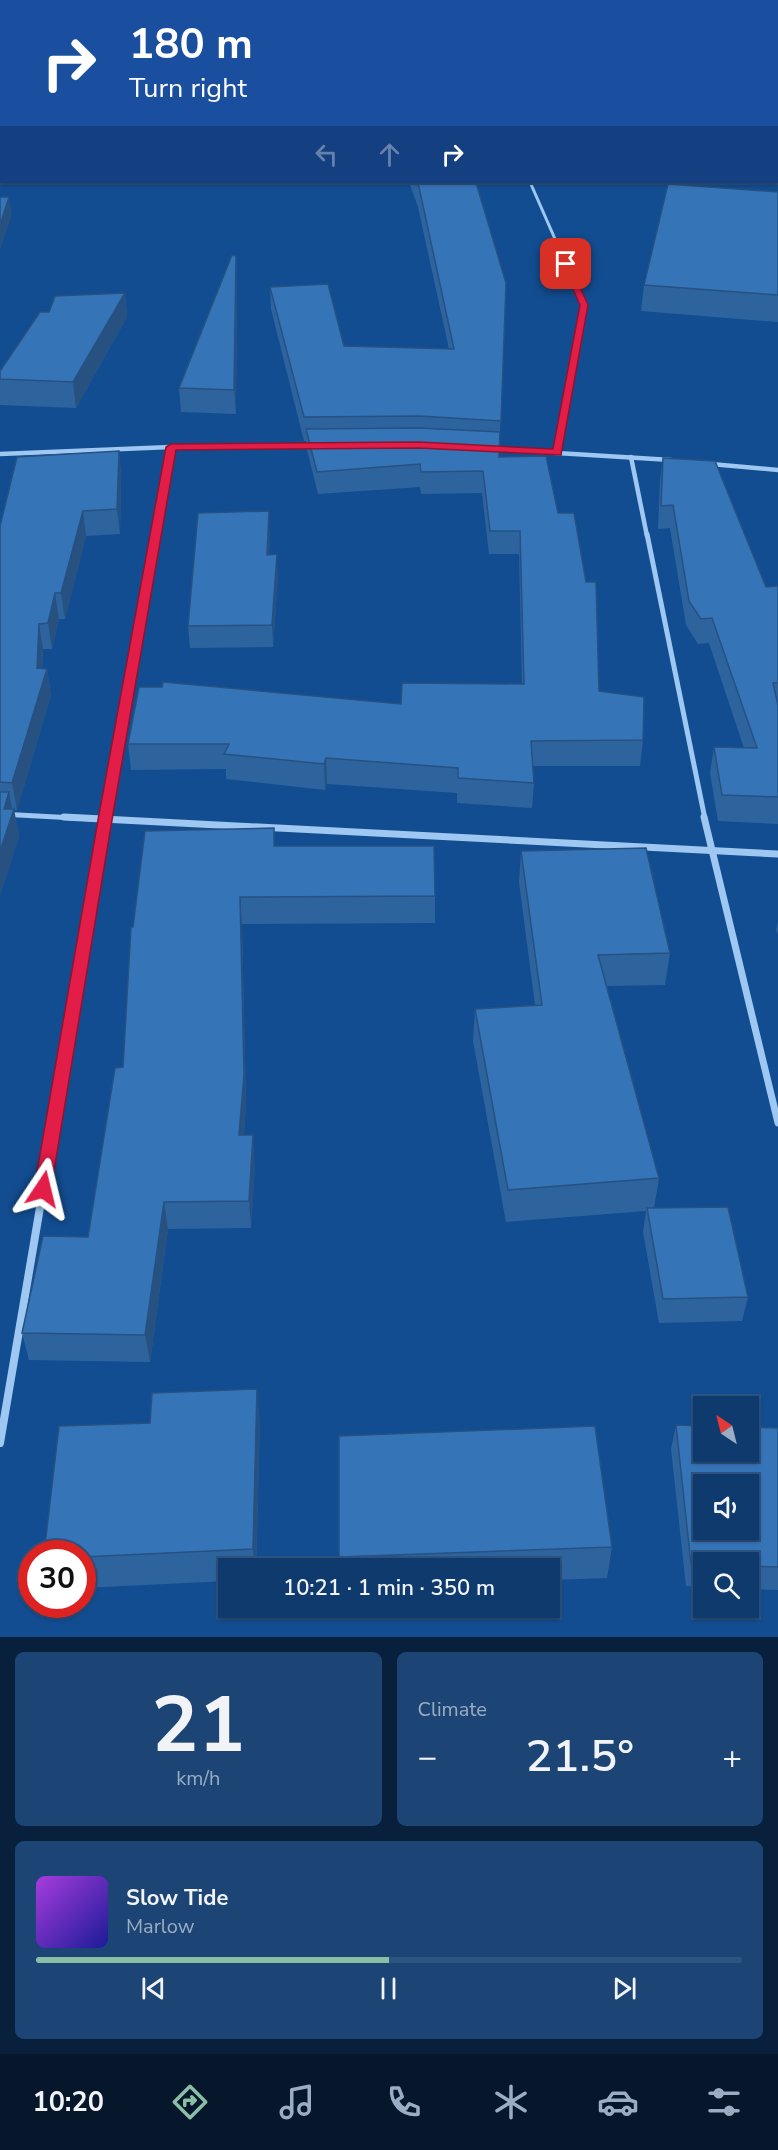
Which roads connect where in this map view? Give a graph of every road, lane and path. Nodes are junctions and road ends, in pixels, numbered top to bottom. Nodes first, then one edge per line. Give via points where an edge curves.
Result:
1 (530, 183) edge
2 (325, 446) edge
3 (171, 447) junction
4 (488, 449) edge
5 (557, 453) junction
6 (0, 454) edge
7 (631, 457) junction
8 (676, 461) edge
9 (699, 463) edge
10 (778, 470) edge
11 (0, 814) edge
12 (105, 820) junction
13 (711, 850) junction
14 (778, 854) edge
15 (778, 1123) edge
16 (0, 1443) edge

1 - 5 street via 584,305
2 - 3 street
3 - 6 street
3 - 12 street
4 - 5 street
5 - 7 street
7 - 8 street
7 - 13 street
9 - 10 street
11 - 12 street
12 - 13 street
12 - 16 street
13 - 14 street
13 - 15 street

